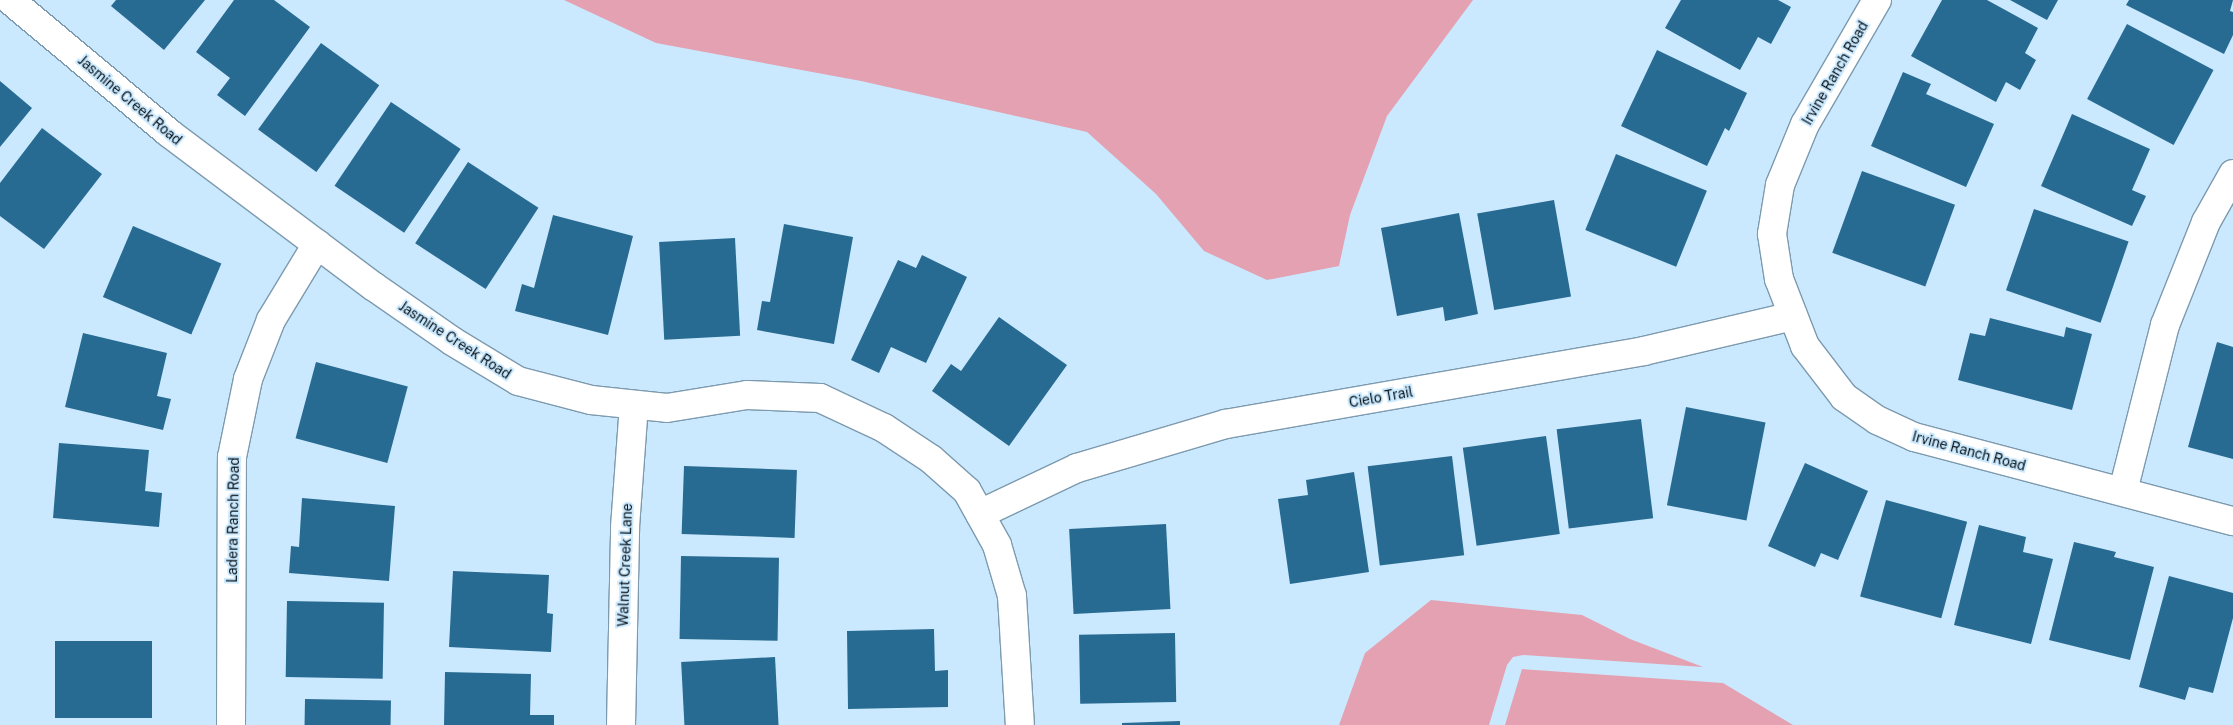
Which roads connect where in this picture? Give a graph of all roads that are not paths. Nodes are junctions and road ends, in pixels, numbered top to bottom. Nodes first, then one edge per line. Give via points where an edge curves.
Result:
1 (10, 0) edge
2 (1878, 0) edge
3 (2233, 174) edge
4 (317, 244) junction
5 (1794, 316) junction
6 (634, 405) junction
7 (2123, 491) junction
8 (980, 514) junction
9 (2233, 521) edge
10 (231, 725) edge
11 (621, 725) edge
12 (1020, 725) edge

1 - 4 street, Jasmine Creek Road via 169,133
2 - 5 street, Irvine Ranch Road via 1805,124 1780,185 1772,234 1779,279
3 - 7 street via 2206,222 2166,324
4 - 6 street, Jasmine Creek Road via 452,341 518,381 591,400
4 - 10 street, Ladera Ranch Road via 271,320 248,380 232,458
5 - 7 street, Irvine Ranch Road via 1805,346 1844,397 1877,420 1914,438
5 - 8 street, Cielo Trail via 1644,350 1226,424 1077,468
6 - 8 street, Jasmine Creek Road via 666,408 747,395 820,398 884,428 930,459 967,491
6 - 11 street, Walnut Creek Lane via 625,527
7 - 9 street, Irvine Ranch Road
8 - 12 street, Jasmine Creek Road via 998,545 1012,596

